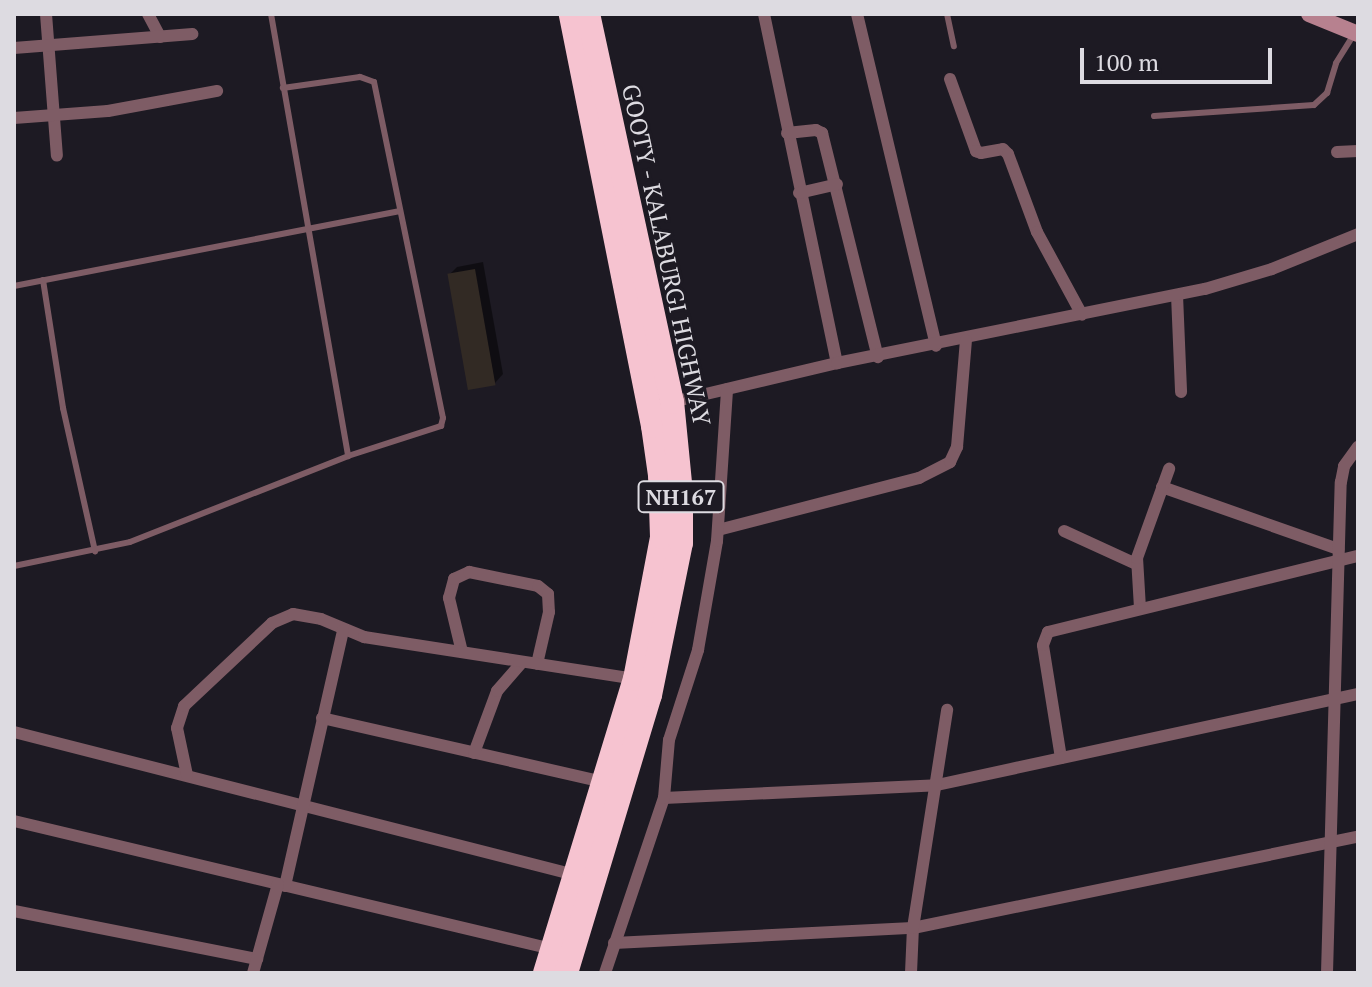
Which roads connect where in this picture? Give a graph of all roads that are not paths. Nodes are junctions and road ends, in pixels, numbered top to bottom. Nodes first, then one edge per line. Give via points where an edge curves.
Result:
1 (46, 14) edge
2 (148, 14) edge
3 (271, 14) edge
4 (571, 14) edge
5 (588, 14) edge
6 (764, 14) edge
7 (857, 14) edge
8 (947, 14) edge
9 (1309, 14) edge
10 (1356, 33) edge
11 (192, 34) dead end
12 (160, 37) junction
13 (49, 46) junction
14 (954, 46) dead end
15 (14, 48) edge
16 (950, 79) dead end
17 (283, 88) junction
18 (217, 91) dead end
19 (54, 116) junction
20 (1154, 116) dead end
21 (14, 118) edge
22 (787, 133) junction
23 (1358, 151) edge
24 (1337, 152) dead end
25 (57, 156) dead end
26 (837, 184) junction
27 (799, 193) junction
28 (399, 211) junction
29 (306, 228) junction
30 (1358, 234) edge
31 (43, 280) junction
32 (14, 286) edge
33 (1177, 295) junction
34 (1082, 315) junction
35 (966, 340) junction
36 (936, 346) junction
37 (878, 357) junction
38 (837, 363) junction
39 (727, 389) junction
40 (1181, 392) dead end
41 (672, 402) junction
42 (1358, 447) edge
43 (348, 456) junction
44 (1169, 469) dead end
45 (1162, 487) junction
46 (718, 530) junction
47 (1064, 531) dead end
48 (95, 551) junction
49 (1338, 555) junction
50 (1358, 556) edge
51 (1136, 564) junction
52 (14, 566) edge
53 (1140, 608) junction
54 (343, 630) junction
55 (462, 652) junction
56 (522, 662) junction
57 (537, 664) junction
58 (635, 679) junction
59 (1358, 694) edge
60 (1335, 700) junction
61 (947, 710) dead end
62 (322, 718) junction
63 (14, 732) edge
64 (474, 753) junction
65 (1061, 758) junction
66 (187, 775) junction
67 (604, 782) junction
68 (937, 785) junction
69 (664, 798) junction
70 (303, 804) junction
71 (14, 821) edge
72 (1358, 837) edge
73 (1331, 843) junction
74 (575, 875) junction
75 (282, 885) junction
76 (14, 911) edge
77 (913, 928) junction
78 (614, 943) junction
79 (552, 949) junction
80 (257, 959) junction
81 (253, 973) edge
82 (545, 973) edge
83 (566, 973) edge
84 (605, 973) edge
85 (911, 973) edge
86 (1327, 973) edge

1 - 13 street
2 - 12 street
3 - 17 lane
4 - 58 highway, NH167 via 635,323 660,475 662,537
5 - 41 highway, GOOTY - KALABURGI HIGHWAY / NH167
6 - 22 street
7 - 36 street
8 - 14 lane
9 - 10 street
10 - 20 lane via 1336,63 1327,93 1314,105
11 - 12 street
12 - 13 street
13 - 15 street
13 - 19 street
16 - 34 street via 976,151 1003,149 1008,154 1037,232
17 - 28 lane via 360,77 374,82
17 - 29 lane
18 - 19 street
19 - 21 street
19 - 25 street
22 - 26 street via 821,131
22 - 27 street
23 - 24 street
26 - 27 street
26 - 37 street
27 - 38 street
28 - 29 lane
28 - 43 lane via 442,422 433,431
29 - 31 lane
29 - 43 lane
30 - 33 street via 1272,269
31 - 32 lane
31 - 48 lane via 63,408
33 - 34 street
33 - 40 street
34 - 35 street
35 - 36 street
35 - 46 street via 957,447 950,462 919,478
36 - 37 street
37 - 38 street
38 - 39 street
39 - 41 street
39 - 46 street
41 - 83 highway, GOOTY - KALABURGI HIGHWAY / NH167 via 681,493 681,543 673,590 650,695
42 - 49 street via 1344,466 1341,482
43 - 48 lane
44 - 45 street
45 - 49 street
45 - 51 street
46 - 69 street via 698,650 669,740
47 - 51 street
48 - 52 lane
49 - 50 street
49 - 53 street
49 - 60 street
51 - 53 street
53 - 65 street via 1053,629 1044,636
54 - 55 street
54 - 62 street
54 - 66 street via 303,614 272,623 184,706 177,728
55 - 56 street
55 - 57 street via 449,598 454,579 469,572 538,586 548,594
56 - 57 street
56 - 64 street via 497,691
57 - 58 street
58 - 67 highway, NH167
59 - 60 street
60 - 65 street
60 - 73 street
61 - 68 street
62 - 64 street
62 - 70 street
63 - 66 street
64 - 67 street
65 - 68 street
66 - 70 street
67 - 74 highway, NH167
68 - 69 street
68 - 77 street
69 - 78 street
70 - 74 street
70 - 75 street
71 - 75 street
72 - 73 street
73 - 77 street
73 - 86 street
74 - 79 highway, NH167
75 - 79 street
75 - 80 street
76 - 80 street
77 - 78 street
77 - 85 street
78 - 84 street
79 - 82 highway, NH167
80 - 81 street

